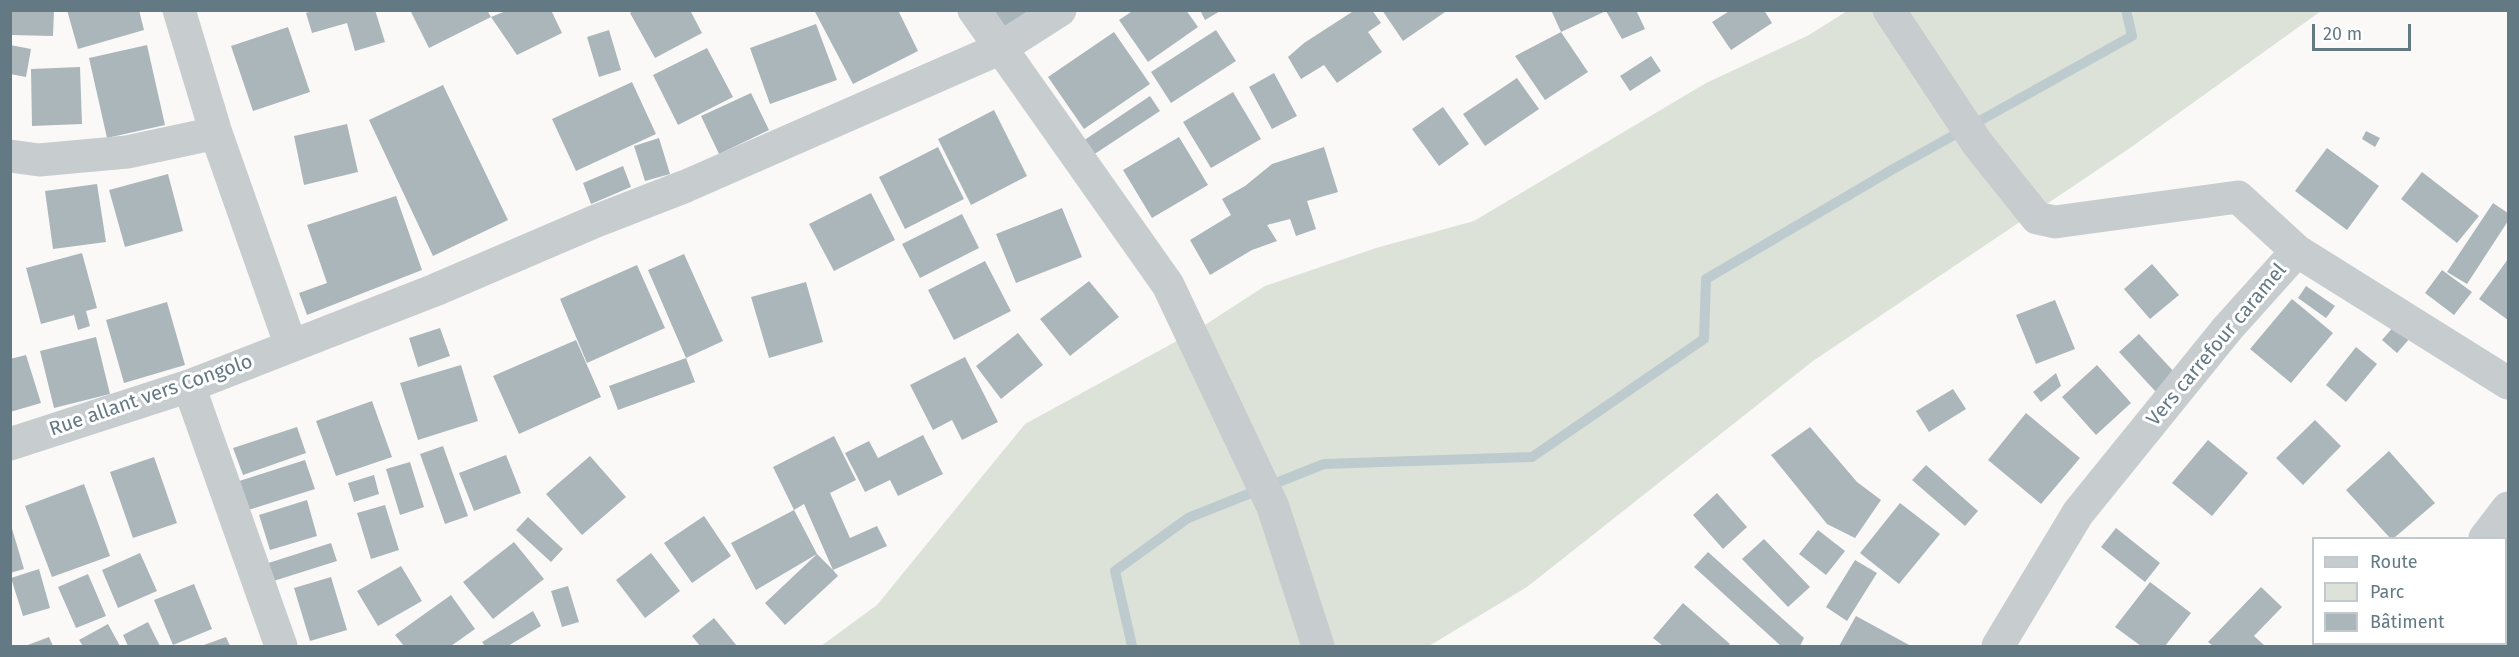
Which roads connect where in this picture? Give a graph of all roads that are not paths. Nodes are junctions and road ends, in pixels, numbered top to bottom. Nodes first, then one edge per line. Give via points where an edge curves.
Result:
1 (178, 10) edge
2 (974, 10) edge
3 (1060, 10) edge
4 (1889, 10) edge
5 (999, 49) junction
6 (216, 133) junction
7 (10, 156) edge
8 (2297, 251) junction
9 (291, 345) junction
10 (2508, 383) edge
11 (189, 386) junction
12 (10, 444) edge
13 (2508, 508) edge
14 (2486, 537) edge
15 (280, 646) edge
16 (1318, 646) edge
17 (1998, 646) edge

1 - 6 street
2 - 5 street
3 - 5 street, Rue allant vers Congolo
4 - 8 street via 1977,143 2037,218 2055,222 2238,197
5 - 9 street, Rue allant vers Congolo via 686,186
5 - 16 street via 1168,285 1273,507
6 - 7 street via 127,152 39,159
6 - 9 street
8 - 10 street, Vers carrefour caramel
8 - 17 street, Vers carrefour caramel via 2227,329 2078,513
9 - 11 street, Rue allant vers Congolo
11 - 12 street, Rue allant vers Congolo
11 - 15 street
13 - 14 street

